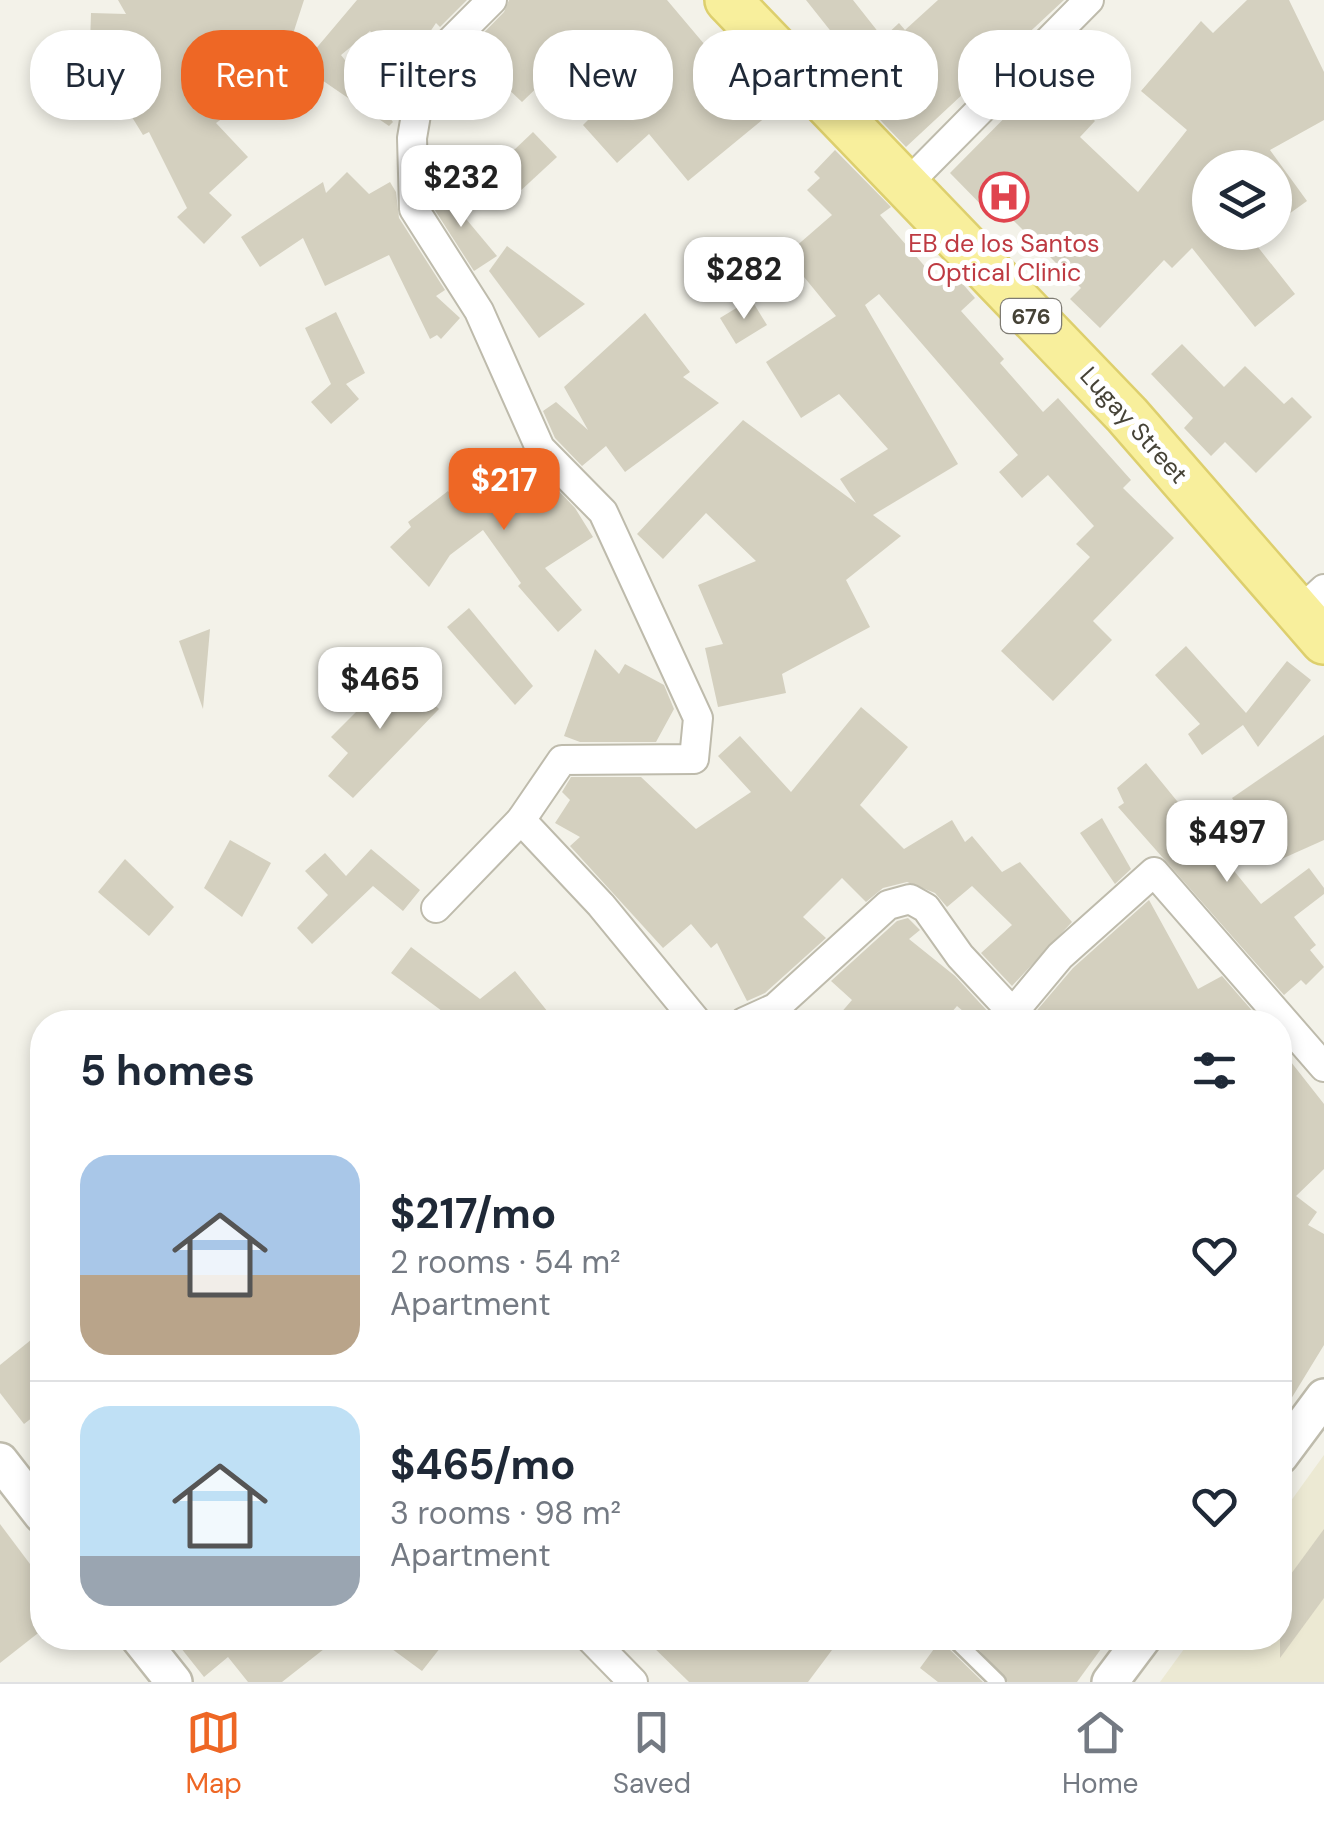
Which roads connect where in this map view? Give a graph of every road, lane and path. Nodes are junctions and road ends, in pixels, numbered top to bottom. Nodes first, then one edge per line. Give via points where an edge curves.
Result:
1 (492, 0) edge
2 (728, 0) edge
3 (1088, 0) edge
4 (906, 184) junction
5 (1316, 614) edge
6 (521, 820) junction
7 (436, 908) dead end
8 (687, 1010) edge
9 (771, 1010) edge
10 (1003, 1010) edge
11 (1016, 1010) edge
12 (1274, 1010) edge
13 (1292, 1031) edge
14 (1324, 1068) edge
15 (1324, 1397) edge
16 (1292, 1440) edge
17 (0, 1461) edge
18 (30, 1500) edge
19 (149, 1650) edge
20 (602, 1650) edge
21 (965, 1650) edge
22 (1134, 1650) edge
23 (174, 1682) edge
24 (633, 1682) edge
25 (998, 1682) edge
26 (1110, 1682) edge

1 - 6 street via 424,68 412,138 414,209 479,311 540,448 603,512 698,718 694,759 562,760
2 - 4 main road, Lugay Street / 676
3 - 4 street
4 - 5 main road, Lugay Street / 676
6 - 7 street
6 - 8 street
9 - 10 street via 888,905 910,900 926,908
11 - 12 street via 1060,956 1154,872
13 - 14 street
15 - 16 street
17 - 18 street
19 - 23 street
20 - 24 street
21 - 25 lane
22 - 26 street

